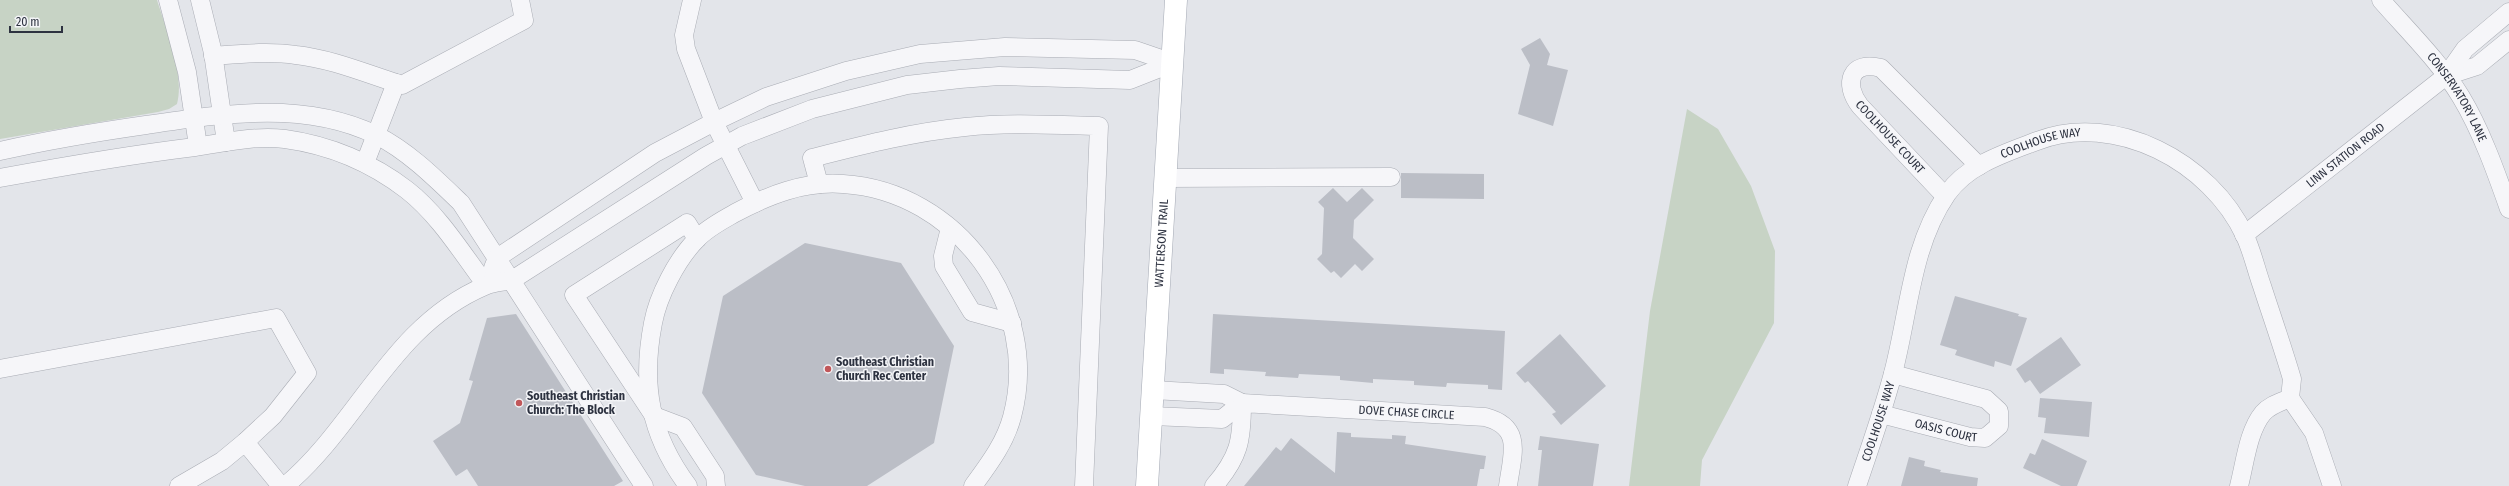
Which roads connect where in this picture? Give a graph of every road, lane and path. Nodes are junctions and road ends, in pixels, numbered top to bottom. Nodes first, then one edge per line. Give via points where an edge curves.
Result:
1 (168, 0) edge
2 (200, 0) edge
3 (520, 0) edge
4 (692, 0) edge
5 (1176, 0) edge
6 (2381, 0) edge
7 (2509, 12) edge
8 (2509, 40) edge
9 (213, 56) junction
10 (1173, 63) junction
11 (2446, 76) junction
12 (396, 83) junction
13 (223, 114) junction
14 (194, 118) junction
15 (714, 122) junction
16 (376, 135) junction
17 (226, 142) junction
18 (198, 146) junction
19 (725, 146) junction
20 (0, 151) edge
21 (365, 163) junction
22 (1979, 166) junction
23 (1391, 177) dead end
24 (0, 178) edge
25 (1165, 178) junction
26 (819, 184) junction
27 (1945, 196) junction
28 (755, 203) junction
29 (2509, 209) edge
30 (950, 228) junction
31 (2244, 235) junction
32 (697, 239) junction
33 (497, 258) junction
34 (512, 280) junction
35 (486, 285) junction
36 (1012, 323) junction
37 (0, 368) edge
38 (1893, 374) junction
39 (1153, 390) junction
40 (2290, 398) junction
41 (1242, 404) junction
42 (1881, 414) junction
43 (654, 416) junction
44 (1152, 416) junction
45 (245, 442) junction
46 (179, 486) edge
47 (281, 486) edge
48 (285, 486) edge
49 (644, 486) edge
50 (688, 486) edge
51 (716, 486) edge
52 (973, 486) edge
53 (1084, 486) edge
54 (1148, 486) edge
55 (1214, 486) edge
56 (1508, 486) edge
57 (1857, 486) edge
58 (2239, 486) edge
59 (2332, 486) edge

1 - 14 street via 187,72
2 - 9 street
3 - 12 street via 524,20 402,85
4 - 15 street via 684,35 686,48
5 - 10 main road, WATTERSON TRAIL
6 - 11 street, CONSERVATORY LANE
7 - 11 street, LINN STATION ROAD via 2465,49
8 - 11 street, LINN STATION ROAD via 2477,66
9 - 12 street via 296,55 322,60
9 - 13 street
10 - 15 street via 1135,50 1005,47 920,54 812,81 766,97
10 - 19 street via 1130,80 999,76 907,85 812,109 742,136
10 - 25 main road, WATTERSON TRAIL
11 - 29 street, CONSERVATORY LANE via 2464,104 2498,176
11 - 31 street, LINN STATION ROAD
12 - 16 street
13 - 14 street
13 - 16 street via 272,111 348,125
13 - 17 street
14 - 18 street
14 - 20 street via 55,139
15 - 19 street
15 - 33 street via 655,154
16 - 21 street
16 - 33 street via 433,176 461,203
17 - 18 street
17 - 21 street via 284,139 323,147
18 - 24 street
19 - 28 street
19 - 34 street
21 - 35 street via 408,190 433,214
22 - 27 street, COOLHOUSE WAY via 1951,188
22 - 27 street, COOLHOUSE COURT via 1881,68 1871,65 1860,68 1852,75 1851,95
22 - 31 street, COOLHOUSE WAY via 2047,137 2084,132 2119,136 2159,151 2197,174 2217,194
23 - 25 street
25 - 39 main road, WATTERSON TRAIL
26 - 28 street via 794,188
26 - 30 street via 844,184 881,190 915,204
26 - 53 street via 812,158 876,141 966,126 1099,126
27 - 38 street, COOLHOUSE WAY via 1920,248
28 - 32 street via 721,221
30 - 36 street via 985,266 1001,292
30 - 36 street via 943,256 944,266 972,312
31 - 40 street, COOLHOUSE WAY via 2292,379
32 - 43 street via 669,278 656,310 648,349 647,386
32 - 43 street via 687,223 574,295
33 - 34 street
33 - 35 street
34 - 35 street
34 - 49 street
35 - 48 street via 451,305 402,346 326,445 303,471
36 - 52 street via 1018,343 1019,366 1012,416 997,453
37 - 45 street via 276,318 307,374 273,416
38 - 42 street, COOLHOUSE WAY
38 - 42 street, OASIS COURT via 1986,399 1998,411 1999,426 1985,438 1970,437
39 - 41 street, DOVE CHASE CIRCLE via 1224,394
39 - 44 main road, WATTERSON TRAIL
40 - 58 street via 2274,404 2260,418 2254,429
40 - 59 street via 2314,432
41 - 44 street via 1222,419
41 - 55 street via 1240,447 1232,463
41 - 56 street, DOVE CHASE CIRCLE via 1485,417 1499,421 1508,429 1513,440
42 - 57 street, COOLHOUSE WAY
43 - 50 street via 665,448
43 - 51 street via 683,427 715,476
44 - 54 main road, WATTERSON TRAIL
45 - 46 street via 222,462
45 - 47 street

